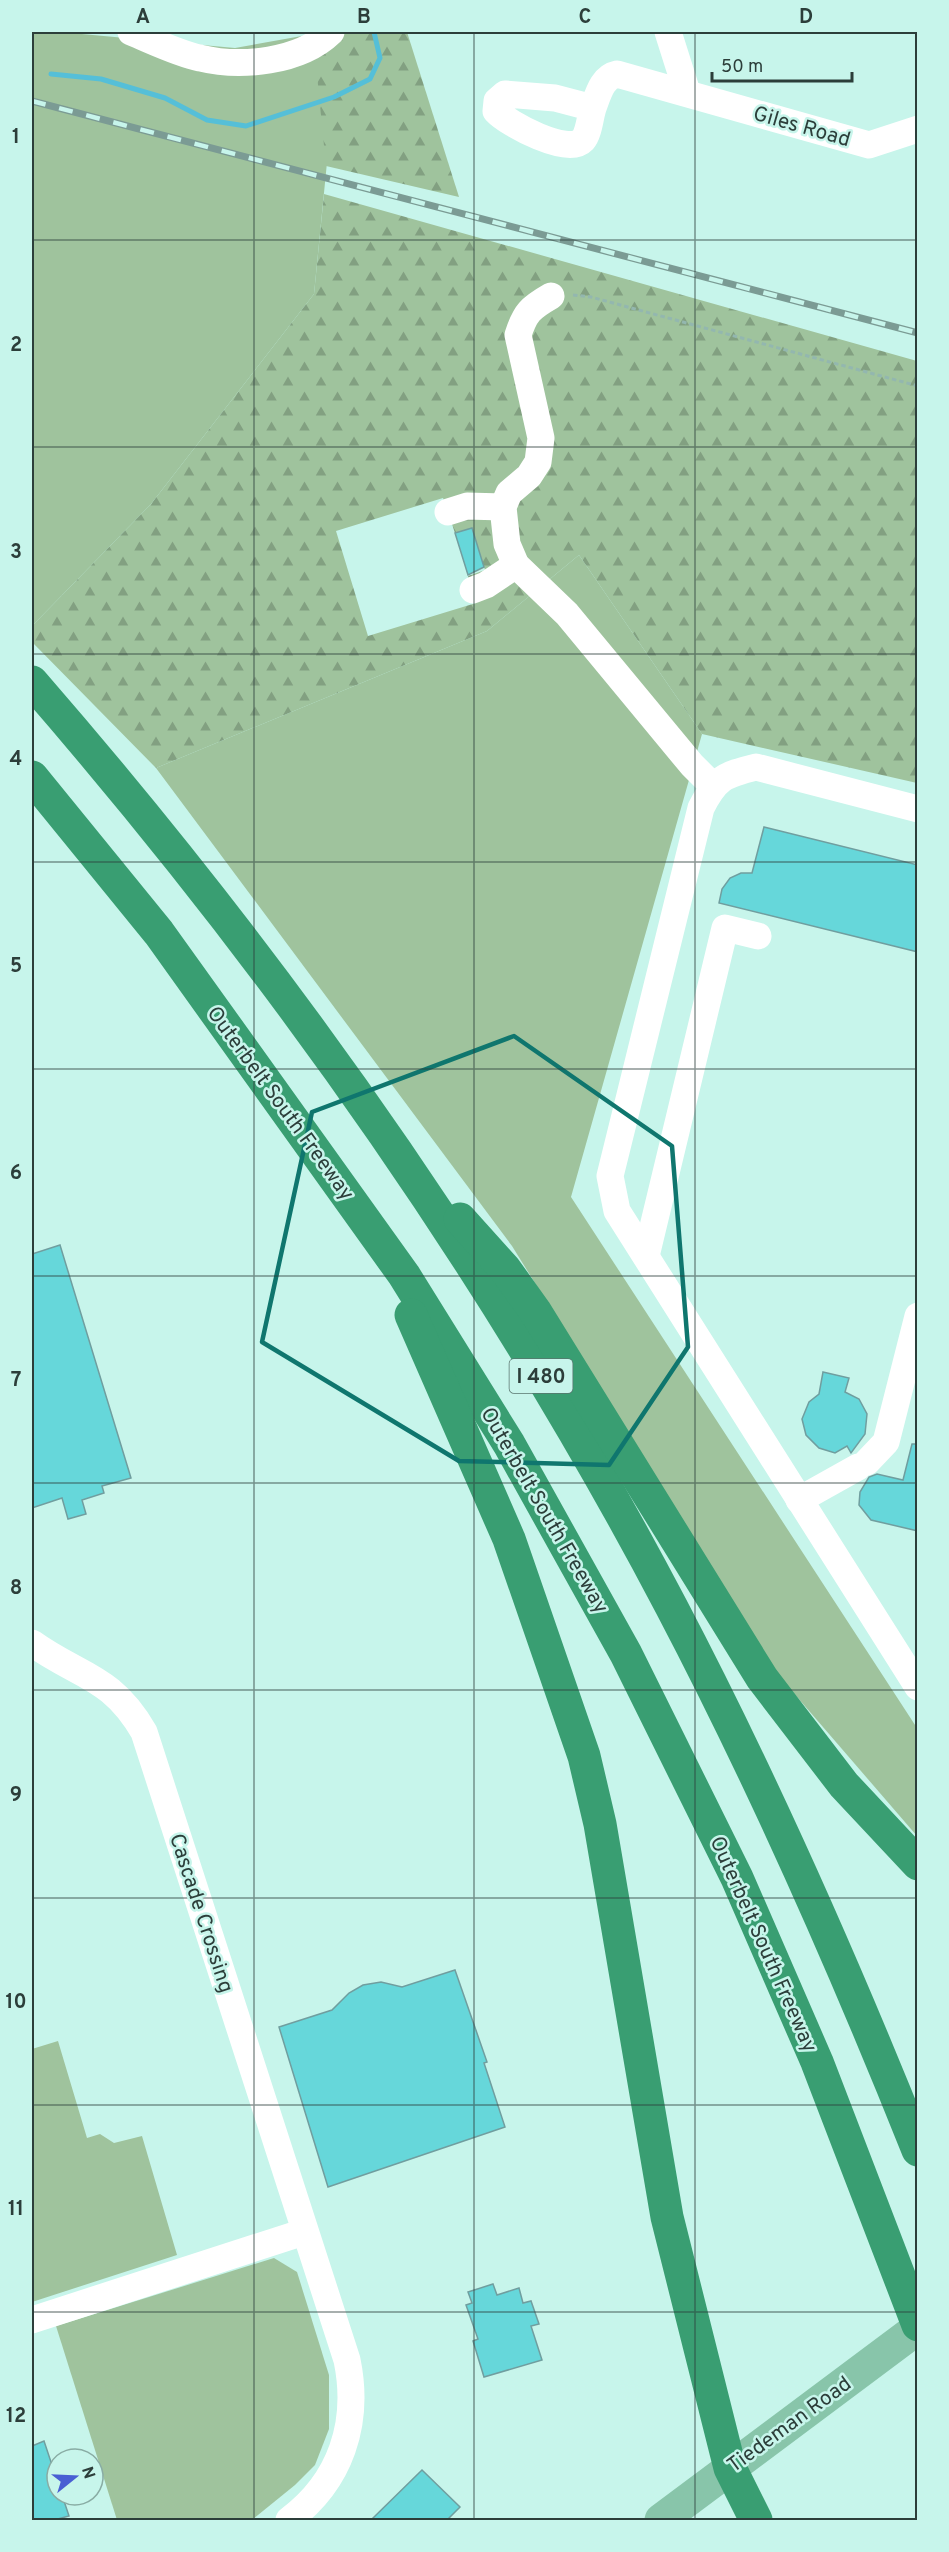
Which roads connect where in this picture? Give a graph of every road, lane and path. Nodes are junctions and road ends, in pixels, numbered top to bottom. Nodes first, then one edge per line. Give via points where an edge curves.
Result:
1 (131, 32) edge
2 (330, 32) edge
3 (668, 32) edge
4 (687, 92) junction
5 (593, 108) dead end
6 (918, 129) edge
7 (551, 296) joint
8 (918, 386) edge
9 (502, 507) junction
10 (447, 512) dead end
11 (516, 565) junction
12 (473, 590) dead end
13 (32, 682) edge
14 (32, 777) edge
15 (712, 785) junction
16 (918, 809) edge
17 (758, 936) dead end
18 (401, 1158) junction
19 (646, 1256) junction
20 (404, 1275) junction
21 (918, 1316) edge
22 (799, 1500) junction
23 (32, 1643) edge
24 (918, 1687) edge
25 (918, 1864) edge
26 (918, 2150) edge
27 (304, 2232) junction
28 (32, 2320) edge
29 (918, 2326) edge
30 (730, 2468) junction
31 (289, 2520) edge
32 (661, 2520) edge
33 (756, 2520) edge

1 - 2 street via 200,58 238,63 281,57 319,42
3 - 4 street
4 - 5 street, Giles Road via 617,74 600,88
4 - 6 street, Giles Road via 869,145
7 - 8 path via 591,297
7 - 9 street via 532,307 518,335 541,438 538,462 509,493
9 - 10 street via 467,506
9 - 11 street via 507,544
11 - 12 street
11 - 15 street via 567,614
13 - 18 highway, I 480 via 177,854 278,986
14 - 20 highway, Outerbelt South Freeway / I 480 via 159,933
15 - 16 street via 733,772 756,767
15 - 19 street via 701,808 610,1176 618,1211
17 - 19 street via 725,927
18 - 25 highway via 505,1269 599,1411 762,1678 844,1785
18 - 26 highway, I 480 via 540,1375 669,1603 793,1853
19 - 22 street
20 - 29 highway, Outerbelt South Freeway / I 480 via 564,1540 678,1755 817,2062
20 - 30 highway via 404,1290 415,1328 509,1539 584,1756 600,1824 667,2217
21 - 22 street via 886,1442 862,1464
22 - 24 street
23 - 27 street, Cascade Crossing via 92,1676 117,1696 144,1732
27 - 28 street
27 - 31 street, Cascade Crossing via 346,2360 351,2412 340,2460 315,2497
29 - 30 main road, Tiedeman Road
30 - 32 main road, Tiedeman Road
30 - 33 highway

